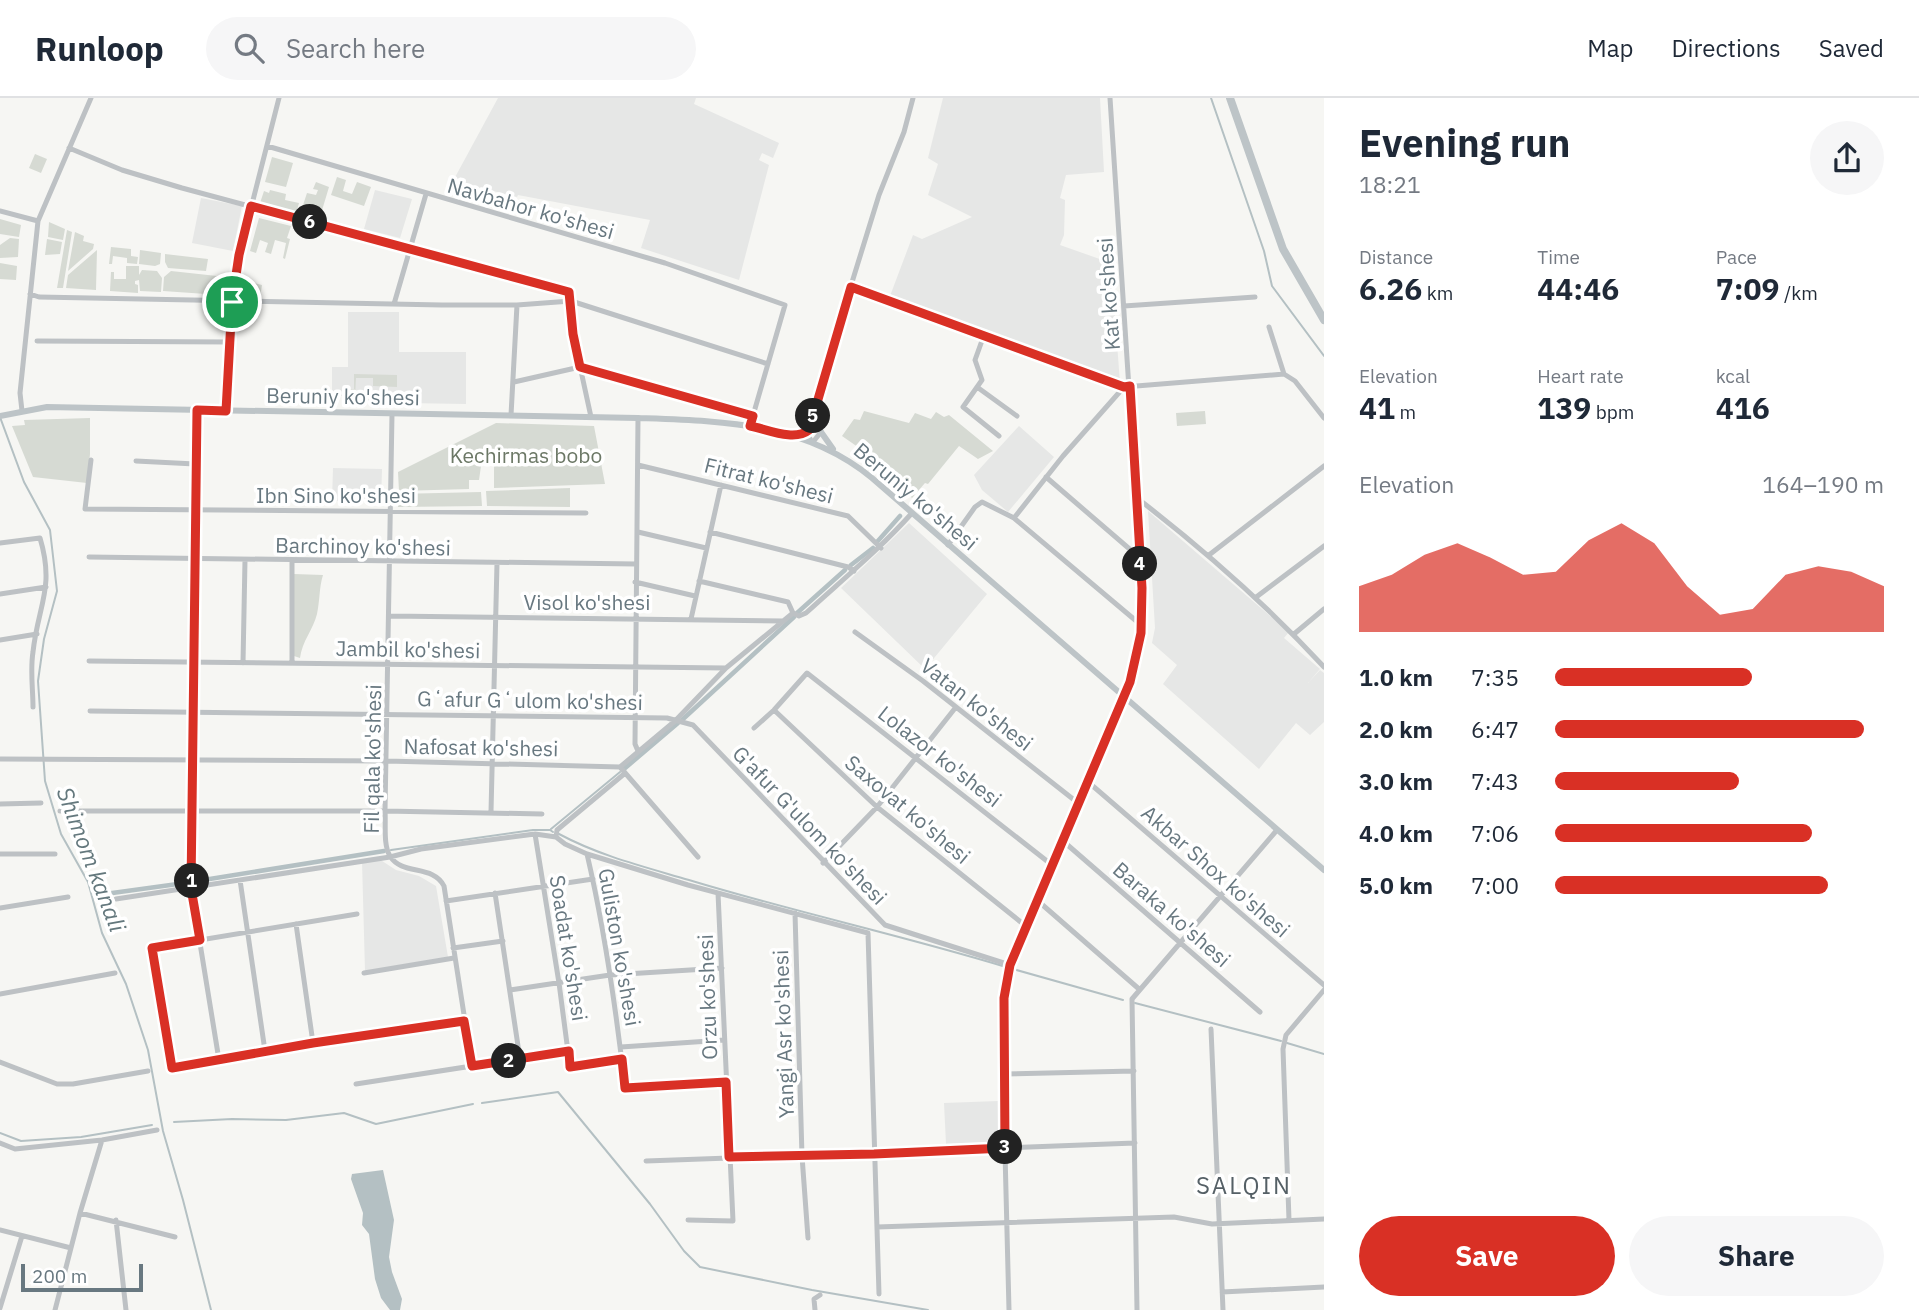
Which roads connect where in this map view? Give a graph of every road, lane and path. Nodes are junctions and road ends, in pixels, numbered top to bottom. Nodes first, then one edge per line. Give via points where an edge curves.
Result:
1 (91, 98) edge
2 (279, 98) edge
3 (912, 98) edge
4 (1110, 98) edge
5 (1230, 98) edge
6 (267, 146) junction
7 (69, 148) junction
8 (426, 194) junction
9 (251, 206) junction
10 (0, 211) edge
11 (38, 221) junction
12 (410, 249) junction
13 (851, 287) junction
14 (30, 294) junction
15 (1255, 297) dead end
16 (571, 301) junction
17 (232, 302) junction
18 (394, 304) junction
19 (517, 305) junction
20 (1124, 306) junction
21 (1324, 320) edge
22 (1269, 327) dead end
23 (984, 335) junction
24 (37, 341) dead end
25 (231, 342) junction
26 (768, 364) junction
27 (580, 367) junction
28 (1284, 374) junction
29 (514, 382) junction
30 (1127, 386) junction
31 (977, 387) junction
32 (817, 401) junction
33 (197, 410) junction
34 (22, 411) junction
35 (226, 411) junction
36 (392, 414) junction
37 (3, 415) edge
38 (512, 415) junction
39 (753, 416) junction
40 (1017, 416) dead end
41 (591, 417) junction
42 (638, 418) junction
43 (1324, 418) edge
44 (750, 426) junction
45 (809, 430) junction
46 (821, 432) junction
47 (794, 436) junction
48 (999, 436) dead end
49 (812, 442) junction
50 (834, 451) junction
51 (91, 460) dead end
52 (136, 461) dead end
53 (195, 464) junction
54 (638, 465) junction
55 (1324, 466) edge
56 (1046, 477) junction
57 (721, 485) junction
58 (1137, 498) junction
59 (194, 510) junction
60 (391, 512) junction
61 (586, 513) dead end
62 (912, 513) junction
63 (1014, 517) junction
64 (638, 532) junction
65 (710, 532) junction
66 (0, 543) edge
67 (948, 545) junction
68 (1324, 546) edge
69 (706, 548) junction
70 (881, 548) junction
71 (1209, 555) junction
72 (89, 557) dead end
73 (1140, 558) junction
74 (196, 559) junction
75 (245, 560) junction
76 (292, 561) junction
77 (390, 562) junction
78 (497, 563) junction
79 (636, 564) junction
80 (854, 571) junction
81 (699, 581) junction
82 (635, 582) junction
83 (46, 587) junction
84 (0, 594) edge
85 (695, 596) junction
86 (1255, 598) junction
87 (1324, 609) edge
88 (793, 613) junction
89 (390, 616) junction
90 (494, 617) junction
91 (637, 618) junction
92 (691, 619) junction
93 (783, 621) junction
94 (1142, 625) junction
95 (855, 632) dead end
96 (37, 634) junction
97 (1294, 634) junction
98 (0, 640) edge
99 (89, 661) dead end
100 (194, 663) junction
101 (243, 663) junction
102 (292, 663) junction
103 (389, 664) junction
104 (496, 666) junction
105 (637, 667) junction
106 (1324, 667) edge
107 (726, 668) junction
108 (1124, 696) junction
109 (33, 707) dead end
110 (956, 707) junction
111 (774, 710) junction
112 (90, 711) dead end
113 (194, 712) junction
114 (388, 714) junction
115 (495, 716) junction
116 (636, 716) junction
117 (675, 721) junction
118 (754, 728) dead end
119 (639, 751) junction
120 (918, 758) junction
121 (0, 759) edge
122 (194, 761) junction
123 (387, 761) junction
124 (492, 763) junction
125 (620, 767) junction
126 (624, 774) junction
127 (1087, 781) junction
128 (41, 803) dead end
129 (1077, 803) junction
130 (0, 804) edge
131 (877, 807) junction
132 (60, 811) dead end
133 (194, 811) junction
134 (386, 811) junction
135 (491, 812) junction
136 (542, 814) dead end
137 (1277, 830) junction
138 (535, 834) junction
139 (556, 838) junction
140 (1063, 841) junction
141 (55, 854) dead end
142 (587, 854) junction
143 (0, 855) edge
144 (390, 857) junction
145 (698, 857) dead end
146 (823, 863) junction
147 (1052, 865) junction
148 (1324, 870) edge
149 (593, 879) junction
150 (240, 880) junction
151 (543, 886) junction
152 (191, 888) junction
153 (495, 893) junction
154 (718, 893) junction
155 (1222, 896) junction
156 (68, 897) dead end
157 (116, 899) dead end
158 (446, 901) junction
159 (1038, 901) junction
160 (0, 908) edge
161 (795, 913) junction
162 (357, 914) dead end
163 (296, 925) junction
164 (1027, 927) junction
165 (248, 933) junction
166 (200, 940) junction
167 (503, 941) junction
168 (1181, 942) junction
169 (453, 948) junction
170 (454, 958) junction
171 (1010, 965) junction
172 (722, 968) junction
173 (115, 973) dead end
174 (364, 973) dead end
175 (610, 975) junction
176 (559, 983) junction
177 (1324, 985) edge
178 (1139, 989) junction
179 (510, 990) junction
180 (1324, 990) edge
181 (0, 994) edge
182 (1260, 1012) dead end
183 (464, 1021) junction
184 (1211, 1029) dead end
185 (724, 1040) junction
186 (313, 1043) junction
187 (621, 1047) junction
188 (265, 1051) junction
189 (569, 1051) junction
190 (520, 1059) junction
191 (622, 1059) junction
192 (219, 1060) junction
193 (0, 1062) edge
194 (472, 1066) junction
195 (148, 1071) dead end
196 (1134, 1071) junction
197 (1003, 1074) junction
198 (726, 1082) junction
199 (356, 1084) dead end
200 (157, 1130) dead end
201 (102, 1140) junction
202 (0, 1143) edge
203 (1135, 1143) junction
204 (1005, 1148) junction
205 (874, 1154) junction
206 (802, 1156) junction
207 (729, 1157) junction
208 (646, 1161) dead end
209 (80, 1213) junction
210 (1324, 1219) edge
211 (116, 1220) junction
212 (688, 1220) dead end
213 (1137, 1220) junction
214 (1289, 1220) junction
215 (1008, 1222) junction
216 (1219, 1223) junction
217 (877, 1227) junction
218 (0, 1230) edge
219 (22, 1236) junction
220 (175, 1237) dead end
221 (808, 1238) dead end
222 (71, 1248) junction
223 (1324, 1287) edge
224 (1222, 1292) junction
225 (879, 1294) dead end
226 (820, 1295) dead end
227 (0, 1308) edge
228 (7, 1310) edge
229 (55, 1310) edge
230 (125, 1310) edge
231 (815, 1310) edge
232 (1009, 1310) edge
233 (1137, 1310) edge
234 (1223, 1310) edge

1 - 7 street
2 - 6 street
3 - 13 street
4 - 20 street, Kat ko'shesi
5 - 21 highway via 1283,249
6 - 8 street, Navbahor ko'shesi
6 - 9 street
7 - 9 street via 122,170
7 - 11 street
8 - 12 street
8 - 26 street, Navbahor ko'shesi via 665,263 785,305
9 - 12 street
9 - 17 street
10 - 11 street
11 - 14 street
12 - 16 street via 569,292
12 - 18 street
13 - 23 street
13 - 32 street
14 - 17 street
14 - 34 street
15 - 20 street
16 - 19 street
16 - 26 street
16 - 27 street
17 - 18 street
17 - 25 street
18 - 19 street
19 - 29 street
20 - 30 street, Kat ko'shesi
22 - 28 street
23 - 30 street
23 - 31 street via 975,360 982,380
24 - 25 street
25 - 35 street
26 - 39 street
27 - 29 street
27 - 39 street
27 - 41 street
28 - 30 street
28 - 43 street via 1296,381
29 - 38 street
30 - 56 street
30 - 58 street, Kat ko'shesi
31 - 40 street
31 - 48 street via 962,407
32 - 45 street
32 - 46 street
33 - 34 main road, Beruniy ko'shesi via 47,407
33 - 35 main road, Beruniy ko'shesi
33 - 53 street
34 - 37 main road, Beruniy ko'shesi
35 - 36 main road, Beruniy ko'shesi
36 - 38 main road, Beruniy ko'shesi
36 - 60 street, Fil qala ko'shesi
38 - 41 main road, Beruniy ko'shesi
39 - 44 street
41 - 42 main road, Beruniy ko'shesi
42 - 44 main road, Beruniy ko'shesi
42 - 54 street
44 - 47 main road, Beruniy ko'shesi
45 - 47 main road
45 - 49 street
46 - 49 street
46 - 50 main road
47 - 49 main road, Beruniy ko'shesi
49 - 50 main road, Beruniy ko'shesi
50 - 62 main road, Beruniy ko'shesi
51 - 59 street, Ibn Sino ko'shesi via 85,509
52 - 53 street
53 - 59 street
54 - 57 street, Fitrat ko'shesi
54 - 64 street
55 - 71 street
56 - 63 street
56 - 73 street
57 - 65 street
57 - 70 street, Fitrat ko'shesi via 848,516
58 - 71 street
58 - 73 street, Kat ko'shesi
59 - 60 street, Ibn Sino ko'shesi
59 - 74 street
60 - 61 street, Ibn Sino ko'shesi
60 - 77 street, Fil qala ko'shesi
62 - 67 main road, Beruniy ko'shesi
62 - 70 street
63 - 67 street via 982,502
63 - 94 street
64 - 69 street
64 - 79 street
65 - 69 street
65 - 80 street
66 - 83 street via 40,538
67 - 108 main road, Beruniy ko'shesi
68 - 86 street
69 - 81 street
70 - 80 street
71 - 86 street
72 - 74 street, Barchinoy ko'shesi
73 - 94 street, Kat ko'shesi
74 - 75 street, Barchinoy ko'shesi
74 - 100 street
75 - 76 street, Barchinoy ko'shesi
75 - 101 street
76 - 77 street, Barchinoy ko'shesi
76 - 102 street
77 - 78 street, Barchinoy ko'shesi
77 - 89 street, Fil qala ko'shesi
78 - 79 street, Barchinoy ko'shesi
78 - 90 street
79 - 82 street
80 - 88 street via 806,613
81 - 85 street
81 - 88 street via 788,602
82 - 85 street
82 - 91 street
83 - 84 street
83 - 96 street
85 - 92 street
86 - 97 street
87 - 97 street
88 - 93 street
89 - 90 street, Visol ko'shesi
89 - 103 street, Fil qala ko'shesi
90 - 91 street, Visol ko'shesi
90 - 104 street
91 - 92 street, Visol ko'shesi
91 - 105 street
92 - 93 street, Visol ko'shesi
93 - 107 street
94 - 108 street, Kat ko'shesi
95 - 110 street, Vatan ko'shesi
96 - 98 street
96 - 109 street
97 - 106 street
99 - 100 street, Jambil ko'shesi
100 - 101 street, Jambil ko'shesi
100 - 113 street
101 - 102 street, Jambil ko'shesi
102 - 103 street, Jambil ko'shesi
103 - 104 street, Jambil ko'shesi
103 - 114 street, Fil qala ko'shesi
104 - 105 street, Jambil ko'shesi
104 - 115 street
105 - 107 street, Jambil ko'shesi
105 - 116 street
107 - 117 street
108 - 127 street, Kat ko'shesi
108 - 137 main road, Beruniy ko'shesi
110 - 120 street
110 - 129 street, Vatan ko'shesi
111 - 118 street
111 - 120 street, Lolazor ko'shesi via 807,673
111 - 131 street, Saxovat ko'shesi
112 - 113 street, Gʻafur Gʻulom ko'shesi
113 - 114 street, Gʻafur Gʻulom ko'shesi
113 - 122 street
114 - 115 street, Gʻafur Gʻulom ko'shesi
114 - 123 street, Fil qala ko'shesi
115 - 116 street, Gʻafur Gʻulom ko'shesi
115 - 124 street
116 - 117 street, Gʻafur Gʻulom ko'shesi
116 - 119 street
117 - 119 street
117 - 146 street, G'afur G'ulom ko'shesi via 693,726
119 - 125 street
120 - 131 street
120 - 147 street, Lolazor ko'shesi
121 - 122 street, Nafosat ko'shesi
122 - 123 street, Nafosat ko'shesi
122 - 133 street
123 - 124 street, Nafosat ko'shesi
123 - 134 street, Fil qala ko'shesi
124 - 125 street, Nafosat ko'shesi
124 - 135 street
125 - 126 street
126 - 139 street via 557,830
126 - 145 street
127 - 129 street, Kat ko'shesi
127 - 155 street, Akbar Shox ko'shesi
128 - 130 street
129 - 140 street, Kat ko'shesi
131 - 146 street
131 - 164 street, Saxovat ko'shesi
132 - 133 street
133 - 134 street
133 - 152 street
134 - 135 street
134 - 144 street, Fil qala ko'shesi
135 - 136 street
137 - 148 main road, Beruniy ko'shesi
137 - 155 street
138 - 139 street
138 - 144 street
138 - 151 street, Soadat ko'shesi
139 - 142 street
140 - 147 street, Kat ko'shesi
140 - 168 street, Baraka ko'shesi
141 - 143 street
142 - 149 street, Guliston ko'shesi
142 - 154 street
144 - 150 street
144 - 158 street, Fil qala ko'shesi via 434,874
146 - 171 street, G'afur G'ulom ko'shesi via 885,925
147 - 159 street, Kat ko'shesi
149 - 151 street
149 - 175 street, Guliston ko'shesi
150 - 152 street
150 - 165 street
151 - 153 street
151 - 176 street, Soadat ko'shesi
152 - 157 street
152 - 166 street
153 - 158 street
153 - 167 street
154 - 161 street
154 - 172 street, Orzu ko'shesi
155 - 168 street
155 - 177 street, Akbar Shox ko'shesi
156 - 160 street
158 - 169 street, Fil qala ko'shesi
159 - 164 street, Kat ko'shesi
159 - 178 street
161 - 205 street via 868,933
161 - 206 street, Yangi Asr ko'shesi
162 - 163 street
163 - 165 street
163 - 186 street
164 - 171 street, Kat ko'shesi
165 - 166 street
165 - 188 street
166 - 192 street
166 - 192 street via 152,948 172,1068
167 - 169 street
167 - 179 street
168 - 178 street
168 - 182 street, Baraka ko'shesi
169 - 170 street, Fil qala ko'shesi
170 - 174 street
170 - 183 street, Fil qala ko'shesi
171 - 197 street, Kat ko'shesi via 1004,998
172 - 175 street
172 - 185 street, Orzu ko'shesi
173 - 181 street
175 - 176 street
175 - 187 street, Guliston ko'shesi
176 - 179 street
176 - 189 street, Soadat ko'shesi
178 - 196 street via 1130,1010
179 - 190 street
180 - 214 street via 1286,1035 1283,1049
183 - 186 street
183 - 194 street, Fil qala ko'shesi
184 - 216 street
185 - 187 street
185 - 198 street, Orzu ko'shesi
186 - 188 street
187 - 191 street, Guliston ko'shesi
188 - 192 street
189 - 190 street
189 - 191 street, Soadat ko'shesi via 570,1067
190 - 194 street
191 - 198 street, Guliston ko'shesi via 625,1088
193 - 195 street via 57,1084
194 - 199 street
196 - 197 street
196 - 203 street
197 - 204 street, Kat ko'shesi
198 - 207 street, Orzu ko'shesi
200 - 201 street
201 - 202 street via 15,1149
201 - 209 street
203 - 204 street
203 - 213 street
204 - 205 street
204 - 215 street, Kat ko'shesi
205 - 206 street
205 - 217 street
206 - 207 street
206 - 221 street, Yangi Asr ko'shesi
207 - 208 street
207 - 212 street, Orzu ko'shesi via 733,1222
209 - 211 street
209 - 222 street
210 - 214 street
211 - 220 street
211 - 230 street
213 - 215 street
213 - 216 street via 1174,1217
213 - 233 street
214 - 216 street
215 - 217 street
215 - 232 street, Kat ko'shesi
216 - 224 street
217 - 225 street
218 - 219 street
219 - 222 street
219 - 227 street
222 - 229 street
223 - 224 street
224 - 234 street
226 - 231 street via 814,1299
227 - 228 street

